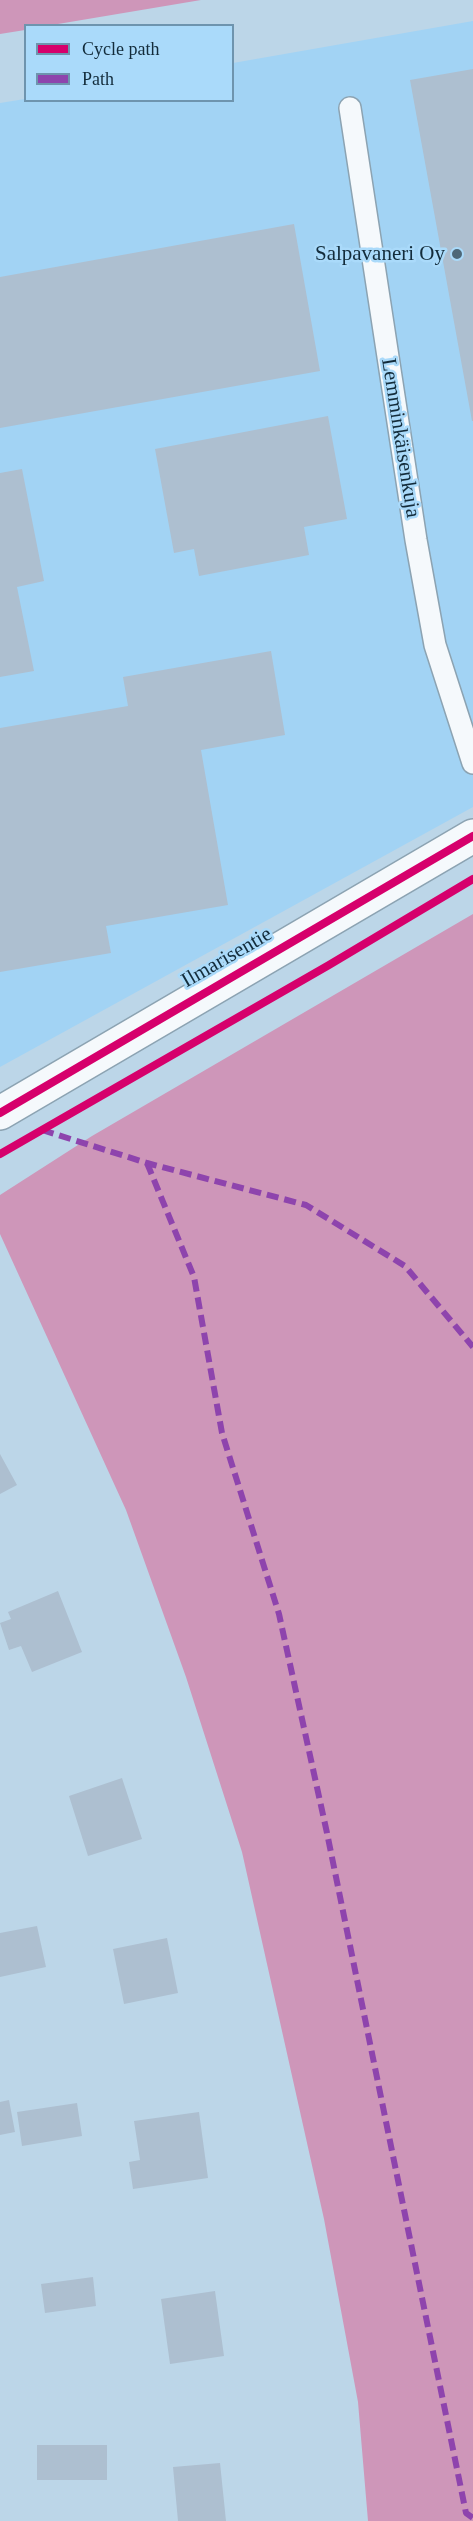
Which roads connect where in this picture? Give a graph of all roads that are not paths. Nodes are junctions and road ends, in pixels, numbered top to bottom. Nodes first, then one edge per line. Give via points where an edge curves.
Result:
1 (350, 108) dead end
2 (473, 763) edge
3 (473, 836) edge
4 (0, 1113) edge

1 - 2 lane, Lemminkäisenkuja via 435,645
3 - 4 street, Ilmarisentie

